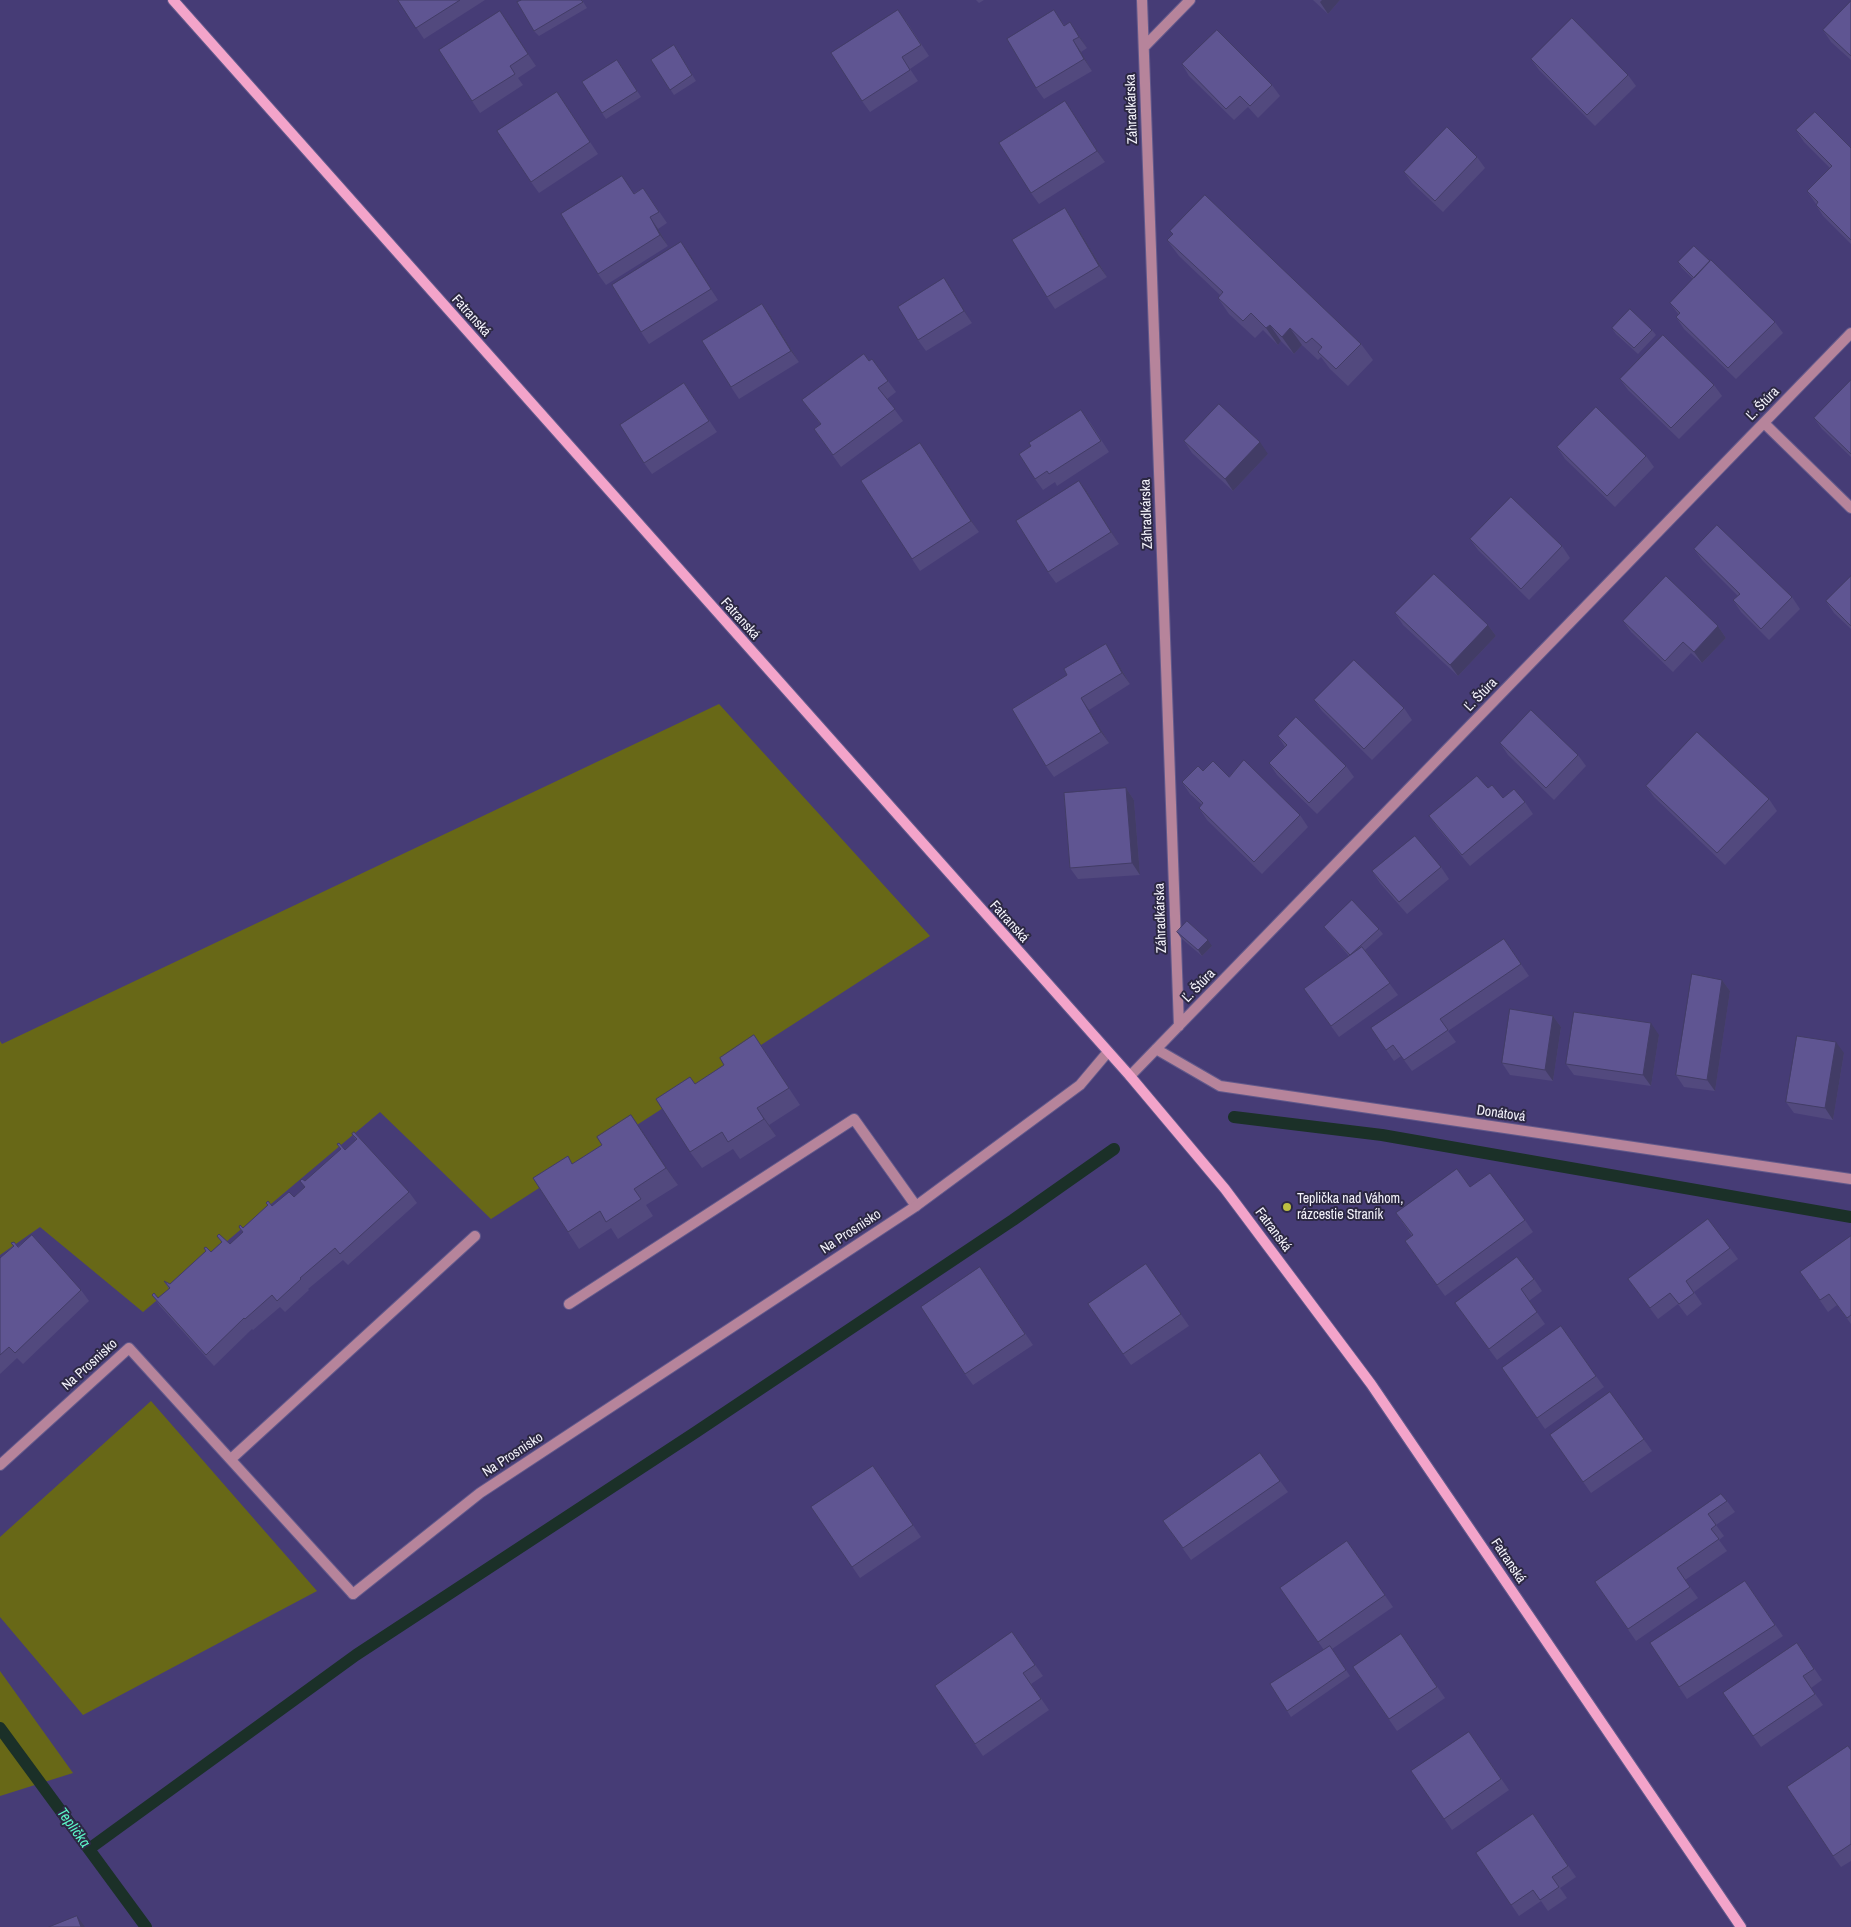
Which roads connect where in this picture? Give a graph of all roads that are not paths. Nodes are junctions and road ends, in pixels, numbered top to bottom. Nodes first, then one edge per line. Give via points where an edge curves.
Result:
1 (173, 0) edge
2 (1142, 0) edge
3 (1190, 0) edge
4 (1144, 47) junction
5 (1851, 332) edge
6 (1764, 423) junction
7 (1851, 508) edge
8 (1179, 1026) junction
9 (1156, 1050) junction
10 (1108, 1053) junction
11 (1130, 1076) junction
12 (1851, 1179) edge
13 (916, 1206) junction
14 (476, 1236) dead end
15 (569, 1304) dead end
16 (231, 1459) junction
17 (0, 1465) edge
18 (1741, 1927) edge

1 - 10 main road, Fatranská
2 - 4 street, Záhradkárska
3 - 4 street
4 - 8 street, Záhradkárska
5 - 6 street, Ľ. Štúra
6 - 7 street
6 - 8 street, Ľ. Štúra
8 - 9 street, Ľ. Štúra
9 - 11 street, Ľ. Štúra
9 - 12 street, Donátová via 1220,1086
10 - 11 main road, Fatranská
10 - 13 street, Na Prosnisko via 1080,1086
11 - 18 main road, Fatranská via 1225,1189 1371,1384
13 - 15 street via 854,1119
13 - 16 street, Na Prosnisko via 480,1493 353,1594
14 - 16 street
16 - 17 street, Na Prosnisko via 129,1348

